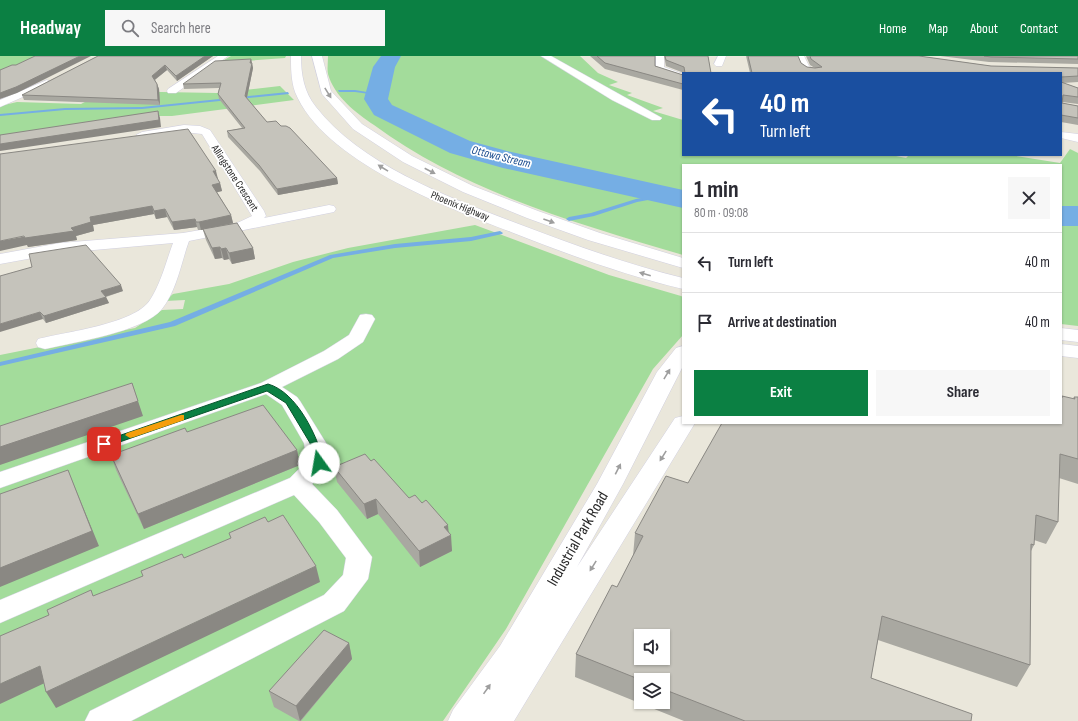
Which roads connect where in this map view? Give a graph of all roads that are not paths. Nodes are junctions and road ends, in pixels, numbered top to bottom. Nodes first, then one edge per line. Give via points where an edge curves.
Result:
1 (224, 56) edge
2 (296, 56) edge
3 (317, 56) edge
4 (545, 56) edge
5 (660, 56) edge
6 (800, 56) edge
7 (812, 72) edge
8 (682, 77) edge
9 (58, 78) edge
10 (172, 91) dead end
11 (0, 104) edge
12 (656, 118) dead end
13 (1062, 135) edge
14 (130, 137) edge
15 (1078, 138) edge
16 (329, 209) dead end
17 (239, 228) junction
18 (183, 238) junction
19 (0, 259) edge
20 (682, 263) edge
21 (682, 284) edge
22 (366, 319) dead end
23 (1062, 334) edge
24 (1078, 336) edge
25 (46, 343) dead end
26 (1062, 350) edge
27 (1078, 352) edge
28 (682, 353) edge
29 (268, 387) junction
30 (682, 424) edge
31 (0, 480) edge
32 (298, 484) junction
33 (0, 612) edge
34 (101, 721) edge
35 (465, 721) edge
36 (495, 721) edge

1 - 10 street
21 -> 2 main road, Phoenix Highway via 576,252 413,187 356,151 319,119 306,103 295,79
3 -> 20 main road, Phoenix Highway via 322,83 332,100 348,118 378,142 406,159 448,180 530,214 603,240
4 - 12 street via 616,98
5 - 8 street via 659,69
6 - 7 street via 806,68
9 - 11 street
13 - 15 street
14 - 17 street, Allingstone Crescent via 192,128 206,132 259,216
16 - 17 street
17 - 18 street, Allingstone Crescent
18 - 19 street, Allingstone Crescent via 60,248
18 - 25 street via 163,291 154,307 124,324
22 - 29 street via 357,338 331,355
23 - 24 main road
26 - 27 main road
35 -> 28 main road, Industrial Park Road via 511,656 610,484 668,372
29 - 31 street
29 - 32 street via 290,401 314,443 319,463
30 -> 36 main road, Industrial Park Road
32 - 33 street
32 - 34 street via 328,516 359,557 355,579 334,603

